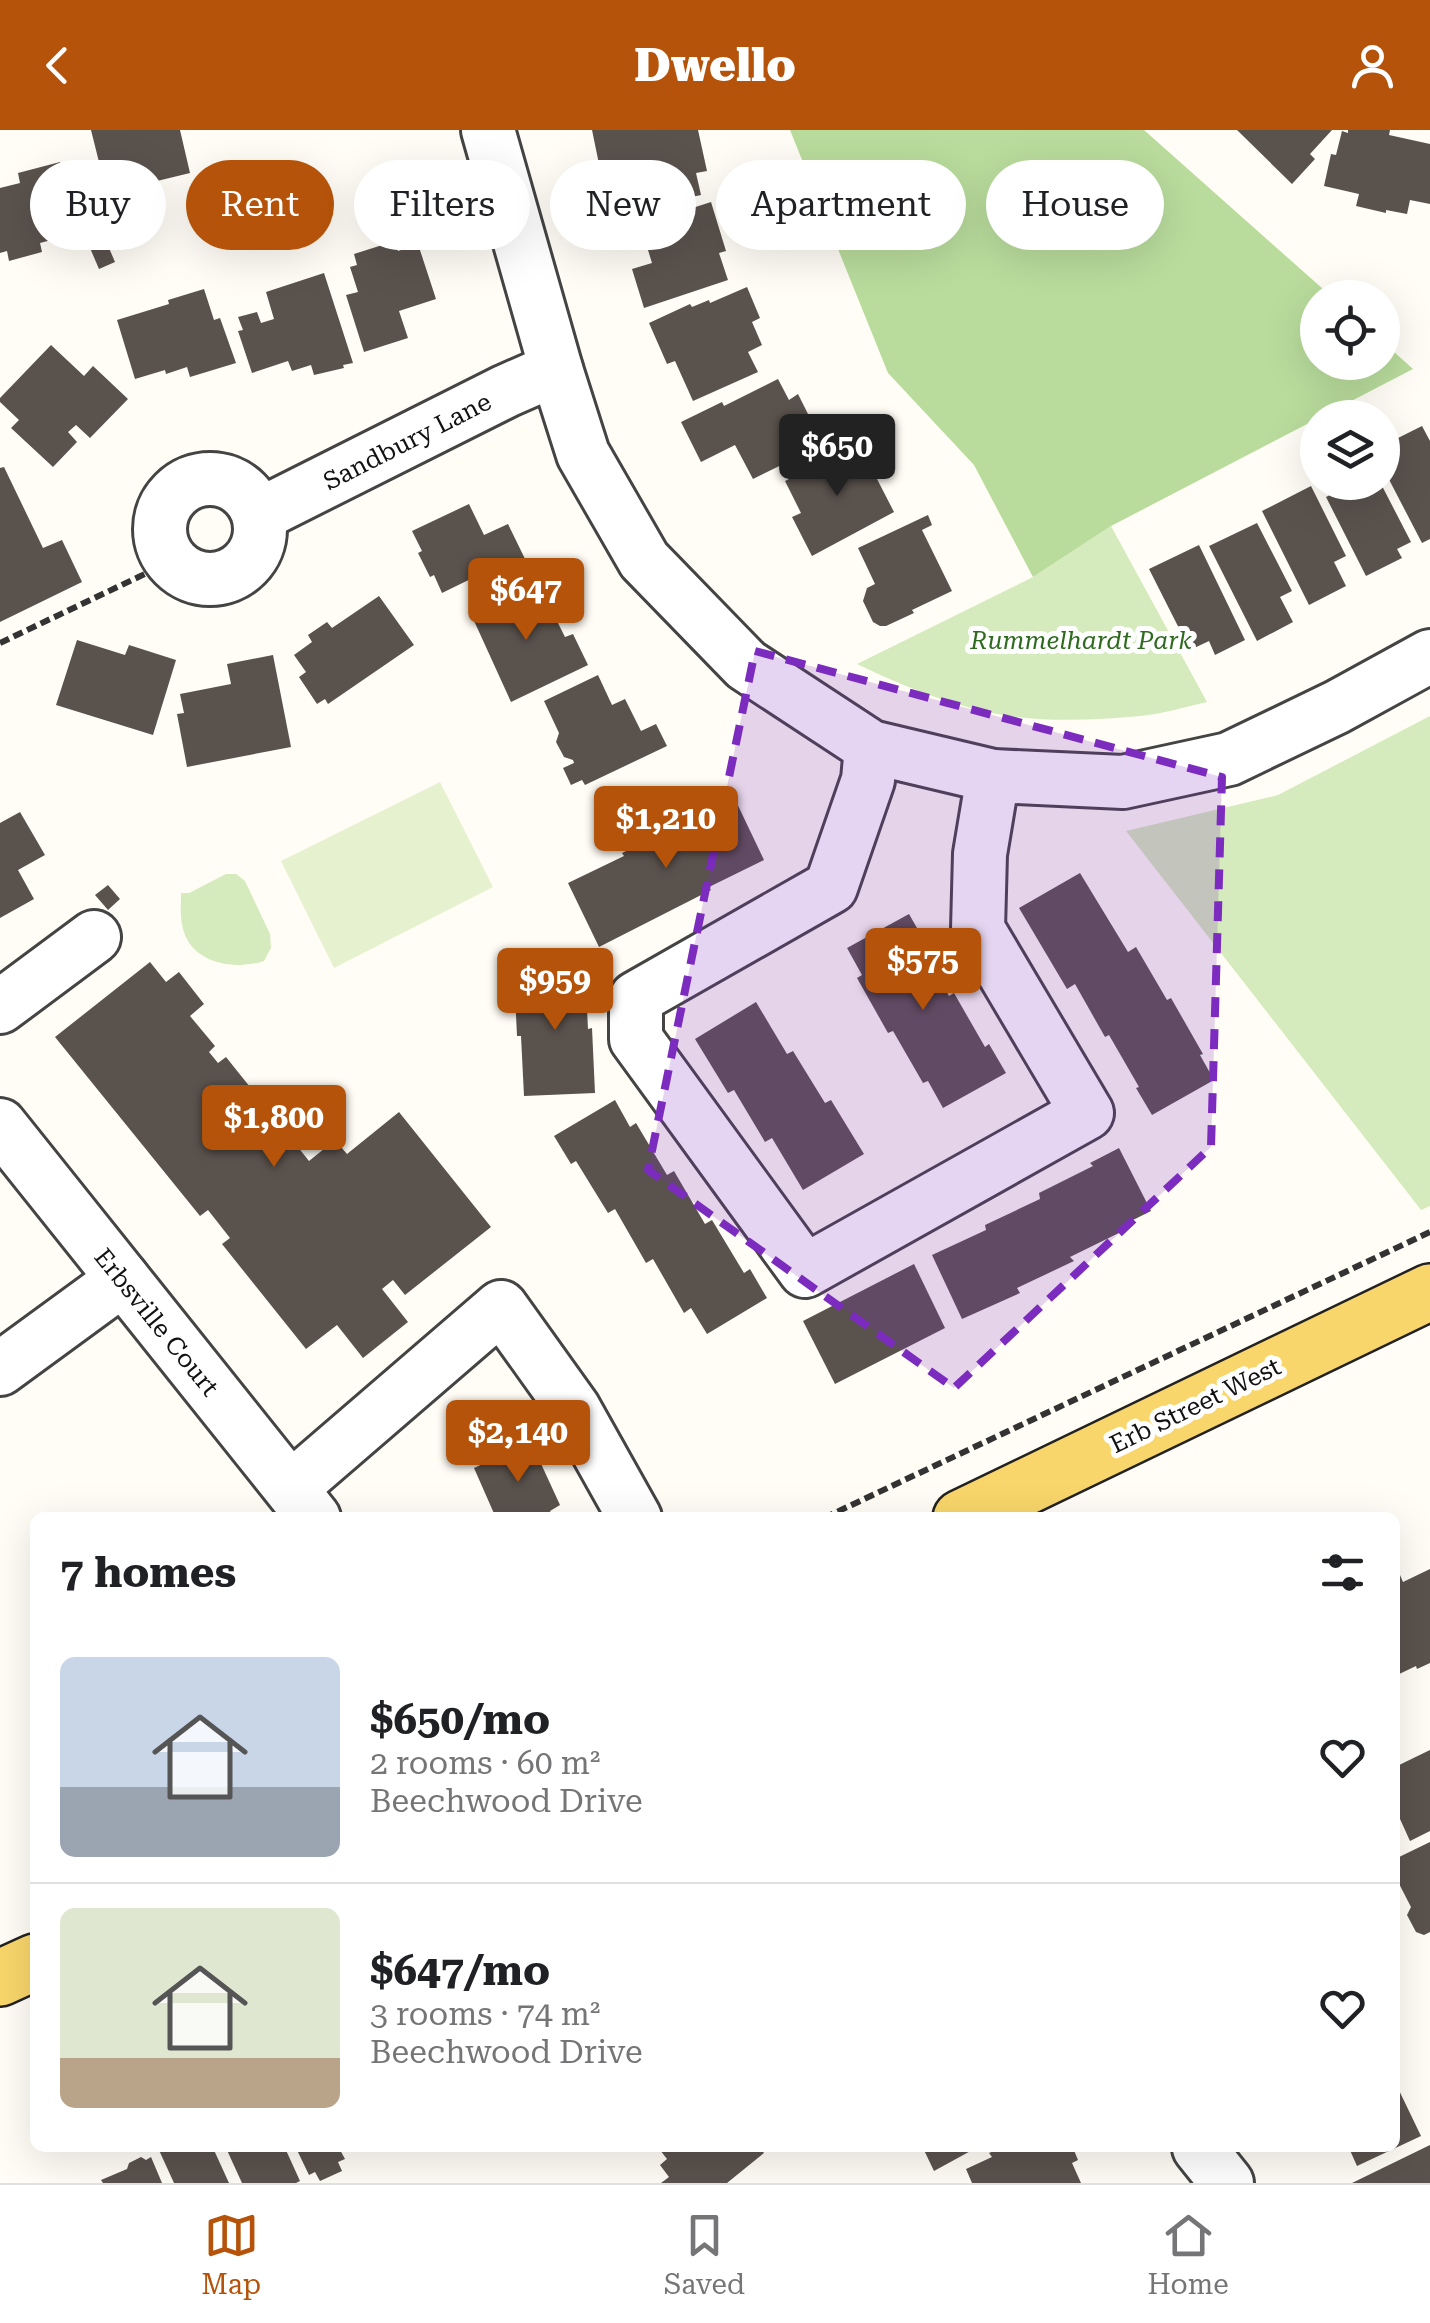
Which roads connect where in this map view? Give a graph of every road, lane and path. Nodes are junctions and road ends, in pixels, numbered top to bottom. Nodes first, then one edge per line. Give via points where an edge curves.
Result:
1 (488, 130) edge
2 (556, 369) junction
3 (260, 515) junction
4 (172, 561) junction
5 (0, 643) edge
6 (1430, 656) edge
7 (870, 747) junction
8 (993, 776) junction
9 (94, 937) dead end
10 (0, 1008) edge
11 (0, 1126) edge
12 (1430, 1232) edge
13 (123, 1279) junction
14 (1430, 1292) edge
15 (0, 1369) edge
16 (302, 1503) edge
17 (632, 1512) edge
18 (837, 1512) edge
19 (972, 1512) edge
20 (30, 1964) edge
21 (0, 1978) edge
22 (1202, 2152) edge
23 (1227, 2183) edge

1 - 2 street
2 - 3 street, Sandbury Lane
2 - 7 street via 583,454 644,560 746,664
3 - 4 street via 253,556 232,574 198,578
3 - 4 street via 236,486 218,478 188,483 160,520
4 - 5 path
6 - 8 street via 1229,759 1123,782
7 - 8 street
7 - 8 street via 868,780 831,887 636,998 636,1039 806,1271 1087,1114 978,930 980,854
9 - 10 street
11 - 13 street, Erbsville Court
12 - 18 path
13 - 15 street
13 - 16 street, Erbsville Court
14 - 19 main road, Erb Street West
16 - 17 street via 501,1308 574,1409
20 - 21 main road
22 - 23 street

